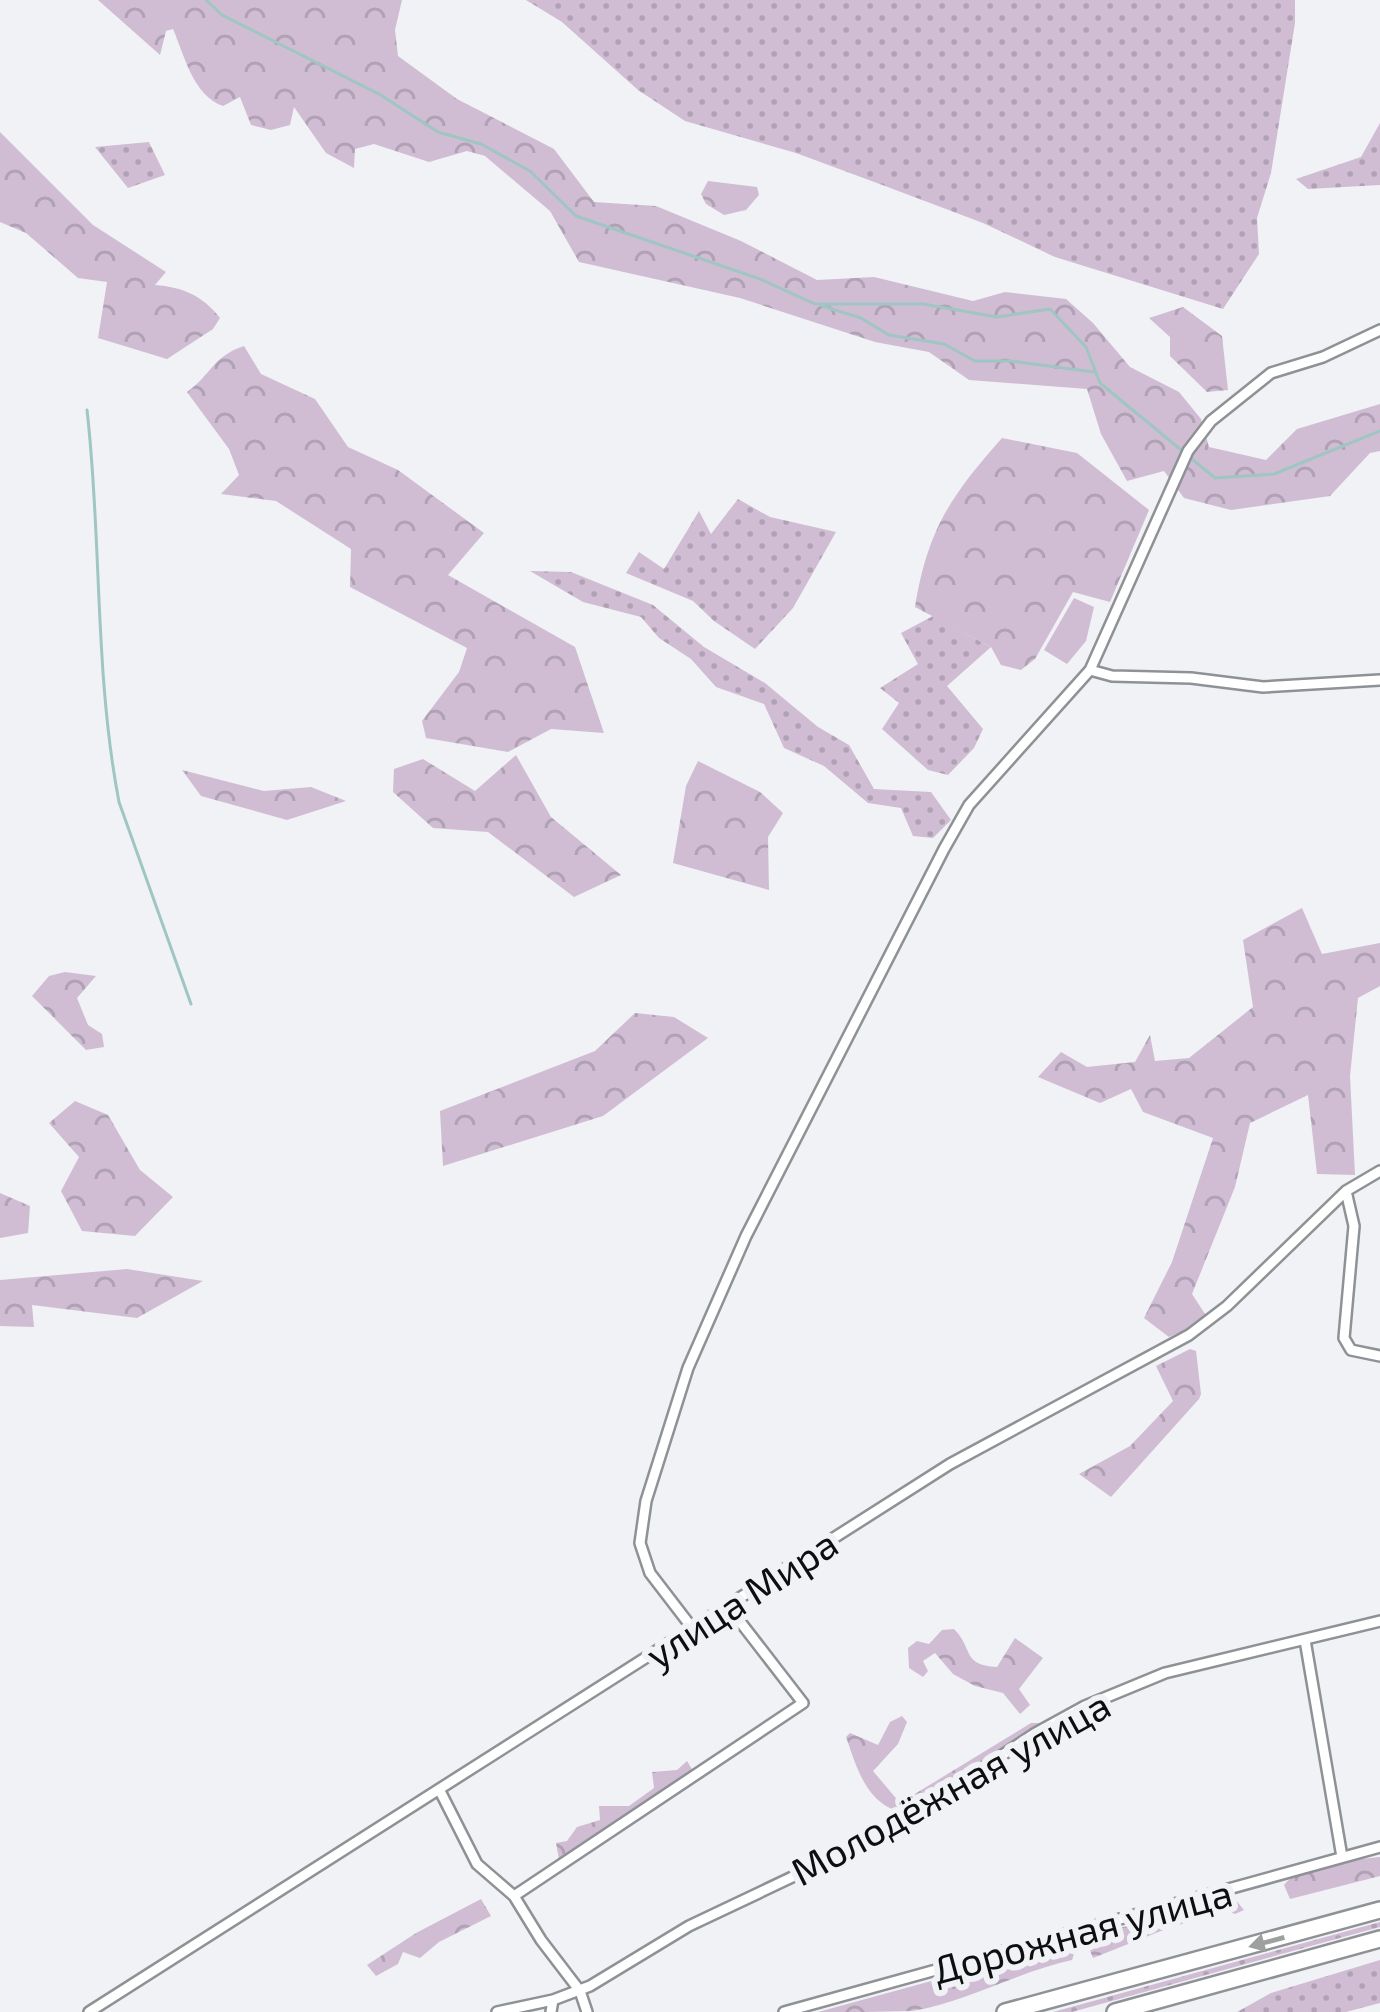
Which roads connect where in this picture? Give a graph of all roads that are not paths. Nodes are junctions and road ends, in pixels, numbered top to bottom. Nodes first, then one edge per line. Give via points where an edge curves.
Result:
1 (1380, 330) edge
2 (1090, 670) junction
3 (1380, 680) edge
4 (1380, 1171) edge
5 (1346, 1191) junction
6 (1380, 1356) edge
7 (728, 1606) junction
8 (1380, 1621) edge
9 (693, 1629) junction
10 (1305, 1640) junction
11 (440, 1791) junction
12 (1380, 1847) edge
13 (1342, 1857) junction
14 (514, 1896) junction
15 (1380, 1910) edge
16 (1380, 1939) edge
17 (580, 1991) junction
18 (552, 2006) edge
19 (89, 2012) edge
20 (496, 2012) edge
21 (587, 2012) edge
22 (784, 2012) edge
23 (1005, 2012) edge
24 (1115, 2012) edge

1 - 2 street via 1270,373 1211,421 1186,456
2 - 3 street via 1263,687
2 - 9 street via 969,805 746,1237 688,1368 640,1543 650,1574
4 - 5 street, улица Мира
5 - 6 street via 1354,1226 1344,1338 1352,1350
5 - 7 street, улица Мира via 1202,1327 950,1464
7 - 9 street, улица Мира
7 - 14 street via 803,1703
8 - 10 street, Молодёжная улица
9 - 11 street, улица Мира
10 - 13 street
10 - 17 street, Молодёжная улица via 1165,1673 1085,1706 885,1833 689,1925
11 - 14 street via 478,1864
11 - 19 street, улица Мира
12 - 13 street, Дорожная улица
13 - 22 street, Дорожная улица
14 - 17 street
15 -> 23 main road
16 - 24 main road
17 - 18 street, Молодёжная улица
17 - 21 street
18 - 20 street, Молодёжная улица

